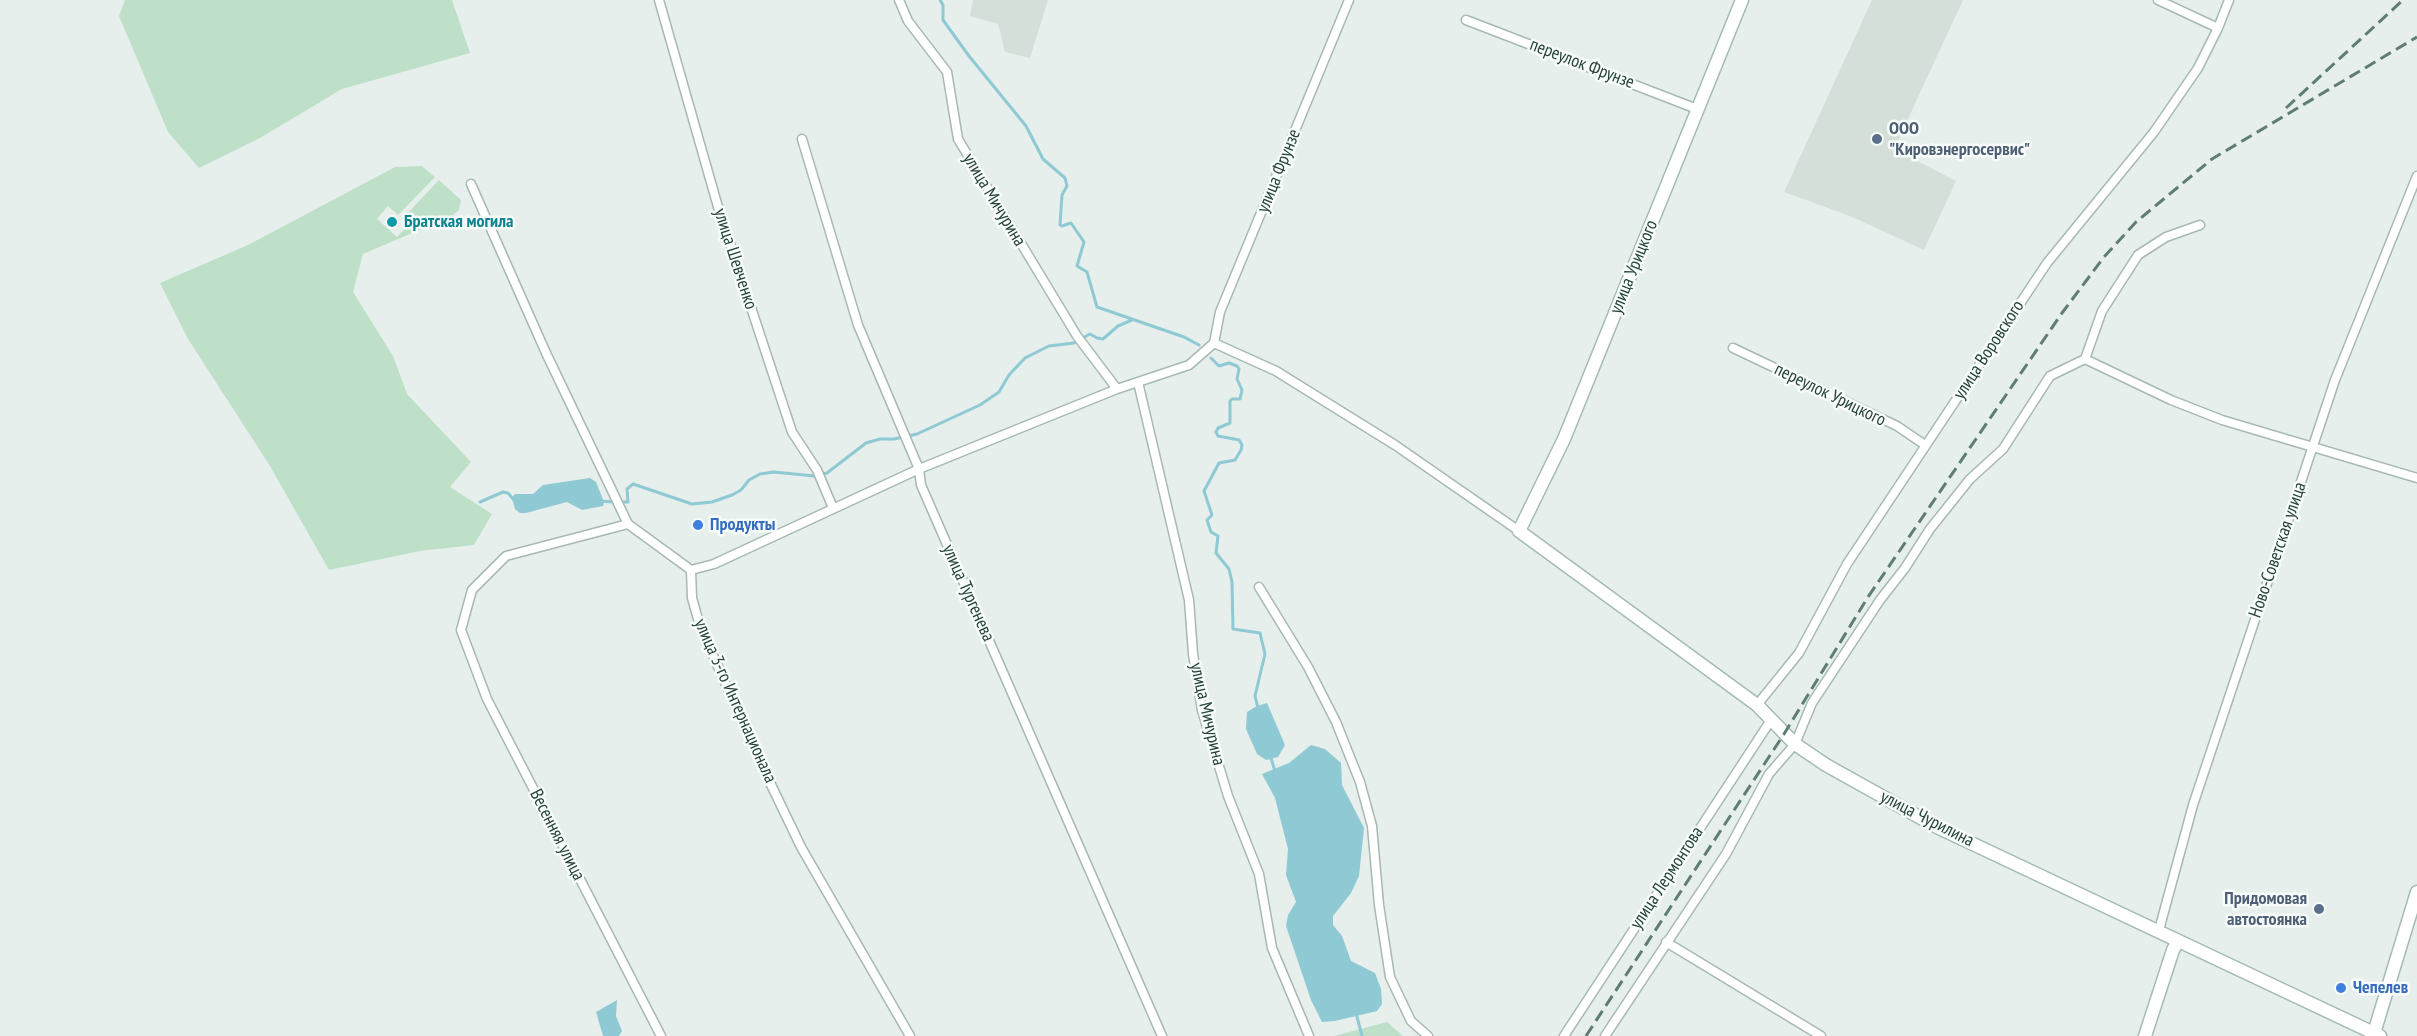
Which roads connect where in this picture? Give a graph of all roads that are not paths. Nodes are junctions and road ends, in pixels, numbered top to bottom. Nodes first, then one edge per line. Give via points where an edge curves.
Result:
1 (659, 0) edge
2 (899, 0) edge
3 (1349, 0) edge
4 (1742, 0) edge
5 (2158, 0) edge
6 (2229, 0) edge
7 (1466, 20) dead end
8 (2218, 28) junction
9 (1697, 109) junction
10 (802, 139) dead end
11 (2417, 176) edge
12 (471, 184) dead end
13 (2200, 225) dead end
14 (1214, 343) junction
15 (1733, 348) dead end
16 (2085, 359) junction
17 (1138, 382) junction
18 (1117, 389) junction
19 (1925, 445) junction
20 (2313, 446) junction
21 (919, 469) junction
22 (2417, 478) edge
23 (833, 508) junction
24 (628, 524) junction
25 (1519, 531) junction
26 (692, 570) junction
27 (1259, 587) dead end
28 (1757, 705) junction
29 (1771, 720) junction
30 (1795, 744) junction
31 (2417, 892) edge
32 (2159, 930) junction
33 (2178, 941) junction
34 (1666, 942) junction
35 (2377, 1035) edge
36 (661, 1036) edge
37 (910, 1036) edge
38 (1162, 1036) edge
39 (1309, 1036) edge
40 (1428, 1036) edge
41 (1564, 1036) edge
42 (1605, 1036) edge
43 (1821, 1036) edge
44 (2145, 1036) edge

1 - 23 street, улица Шевченко via 718,207 792,432 817,470
2 - 18 street, улица Мичурина via 908,21 947,72 958,139 1077,336
3 - 14 street, улица Фрунзе via 1220,312
4 - 9 street, улица Урицкого
5 - 8 street
6 - 8 street, улица Воровского
7 - 9 street, переулок Фрунзе
8 - 19 street, улица Воровского via 2198,68 2160,123 2047,262
9 - 25 street, улица Урицкого via 1564,439
10 - 21 street, улица Тургенева via 858,325
11 - 20 street, Ново-Советская улица via 2335,380
12 - 24 street
13 - 16 street via 2166,237 2138,255 2102,311
14 - 17 street via 1189,365
14 - 25 street via 1276,371 1395,445
15 - 19 street, переулок Урицкого via 1897,426
16 - 20 street via 2222,420
16 - 30 street via 2050,376 2003,449 1970,479 1930,529 1812,703
17 - 18 street
17 - 39 street, улица Мичурина via 1189,600 1202,710 1228,796 1259,874 1272,948
18 - 21 street
19 - 28 street, улица Воровского via 1847,564 1799,653
20 - 22 street
20 - 32 street, Ново-Советская улица via 2193,805
21 - 23 street
21 - 38 street, улица Тургенева via 921,485
23 - 26 street via 714,564
24 - 26 street
24 - 36 street, Весенняя улица via 506,556 472,590 461,630 487,699
25 - 28 street, улица Чурилина
26 - 37 street, улица 3-го Интернационала via 692,598 700,626 763,768 801,847
27 - 40 street via 1308,666 1360,783 1372,826 1390,977 1411,1021
28 - 29 street, улица Чурилина
29 - 30 street, улица Чурилина
29 - 41 street, улица Лермонтова
30 - 32 street, улица Чурилина via 1937,827
30 - 34 street via 1769,774 1726,854
31 - 35 street
32 - 33 street, улица Чурилина
33 - 35 street, улица Чурилина
33 - 44 street
34 - 42 street
34 - 43 street

